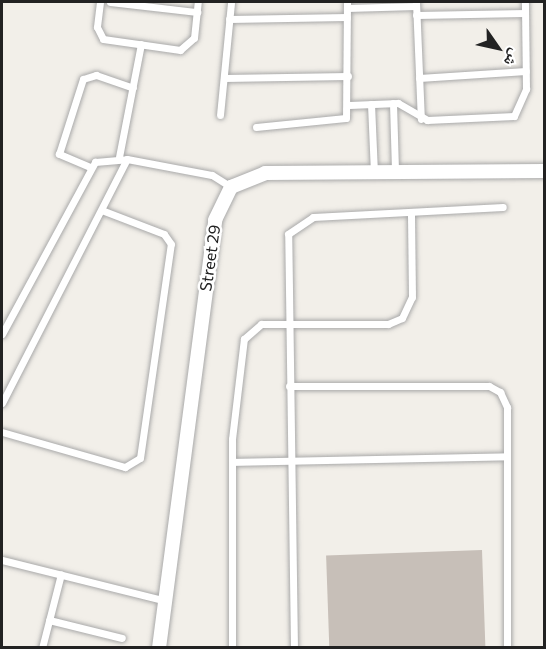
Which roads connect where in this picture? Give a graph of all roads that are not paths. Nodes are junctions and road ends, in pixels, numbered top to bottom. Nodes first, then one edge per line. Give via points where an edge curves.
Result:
1 (100, 2) edge
2 (110, 2) edge
3 (198, 2) edge
4 (231, 2) edge
5 (525, 2) edge
6 (416, 4) edge
7 (347, 9) edge
8 (197, 12) junction
9 (525, 13) junction
10 (417, 15) junction
11 (230, 19) junction
12 (141, 44) junction
13 (526, 71) junction
14 (348, 76) junction
15 (224, 78) junction
16 (419, 78) junction
17 (133, 88) junction
18 (393, 103) junction
19 (371, 104) junction
20 (349, 105) junction
21 (220, 115) dead end
22 (421, 119) junction
23 (256, 127) dead end
24 (123, 158) junction
25 (90, 167) junction
26 (544, 171) edge
27 (374, 172) junction
28 (395, 172) junction
29 (231, 187) junction
30 (503, 207) dead end
31 (101, 210) junction
32 (411, 212) junction
33 (288, 321) junction
34 (2, 334) edge
35 (289, 386) junction
36 (2, 403) edge
37 (2, 432) edge
38 (507, 456) junction
39 (291, 461) junction
40 (232, 462) junction
41 (2, 560) edge
42 (61, 574) junction
43 (166, 601) junction
44 (49, 620) junction
45 (123, 638) dead end
46 (42, 648) edge
47 (159, 648) edge
48 (232, 648) edge
49 (294, 648) edge
50 (507, 648) edge

1 - 12 lane via 100,37
2 - 8 lane
3 - 8 lane
4 - 11 lane
5 - 9 lane
6 - 7 lane
6 - 10 lane
7 - 11 lane
7 - 14 lane
8 - 12 lane via 194,38 187,48
9 - 10 lane
9 - 13 lane
10 - 16 lane
11 - 15 lane
12 - 17 lane
13 - 16 lane
13 - 22 lane via 524,102 510,118
14 - 15 lane
14 - 20 lane
15 - 21 lane
16 - 22 lane
17 - 24 lane
17 - 25 lane via 92,74 83,79 58,154
18 - 19 lane
18 - 22 lane via 408,106
18 - 28 lane
19 - 20 lane
19 - 27 lane
20 - 23 lane via 340,122
24 - 25 lane
24 - 29 lane via 212,176
24 - 31 lane
25 - 34 lane
26 - 28 street
27 - 28 street
27 - 29 street via 265,173
29 - 43 street, Street 29 via 215,220
30 - 32 lane
31 - 36 lane
31 - 37 lane via 164,234 171,244 138,462 125,467
32 - 33 lane via 313,217 295,224 285,246
32 - 33 lane via 412,297 402,318 388,324
33 - 35 lane
33 - 40 lane via 261,324 244,339
35 - 38 lane via 489,386 506,402
35 - 39 lane
38 - 39 lane
38 - 50 lane
39 - 40 lane
39 - 49 lane
40 - 48 lane
41 - 42 lane
42 - 43 lane
42 - 44 lane
43 - 47 street, Street 29
44 - 45 lane
44 - 46 lane

